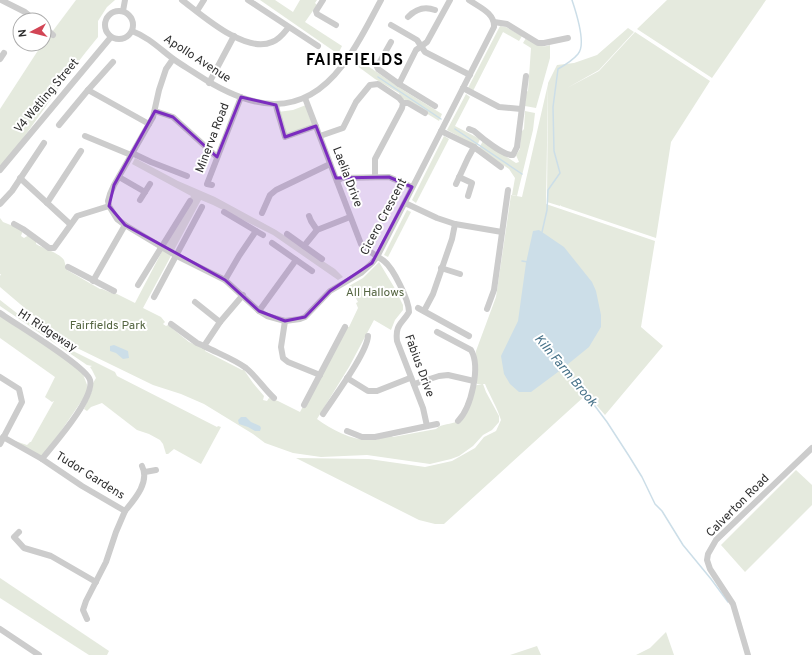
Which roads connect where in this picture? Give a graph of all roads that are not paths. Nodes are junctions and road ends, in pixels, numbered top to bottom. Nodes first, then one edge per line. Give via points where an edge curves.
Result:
1 (1, 0) edge
2 (125, 0) edge
3 (182, 0) edge
4 (204, 0) edge
5 (248, 0) edge
6 (323, 0) edge
7 (381, 0) edge
8 (450, 0) edge
9 (469, 0) edge
10 (123, 11) junction
11 (197, 11) junction
12 (25, 12) edge
13 (439, 12) junction
14 (408, 17) dead end
15 (494, 22) junction
16 (336, 25) dead end
17 (391, 25) dead end
18 (288, 28) junction
19 (132, 31) junction
20 (234, 36) junction
21 (111, 37) junction
22 (568, 38) dead end
23 (391, 42) dead end
24 (318, 46) dead end
25 (422, 46) junction
26 (4, 53) dead end
27 (0, 59) edge
28 (173, 59) junction
29 (113, 62) dead end
30 (470, 75) junction
31 (526, 76) dead end
32 (210, 82) junction
33 (399, 84) junction
34 (463, 88) junction
35 (88, 90) junction
36 (241, 97) junction
37 (305, 98) junction
38 (402, 102) junction
39 (276, 105) junction
40 (435, 106) dead end
41 (521, 110) junction
42 (155, 111) junction
43 (425, 113) dead end
44 (149, 124) junction
45 (59, 125) dead end
46 (316, 126) junction
47 (469, 129) dead end
48 (441, 131) junction
49 (85, 136) dead end
50 (320, 136) junction
51 (44, 143) dead end
52 (474, 148) junction
53 (81, 151) dead end
54 (132, 154) junction
55 (218, 157) junction
56 (330, 164) junction
57 (501, 167) dead end
58 (0, 170) edge
59 (187, 176) dead end
60 (119, 177) junction
61 (375, 177) junction
62 (459, 177) junction
63 (20, 178) junction
64 (337, 180) junction
65 (150, 184) dead end
66 (456, 184) dead end
67 (212, 185) dead end
68 (412, 187) junction
69 (508, 190) dead end
70 (145, 192) junction
71 (468, 196) dead end
72 (140, 200) dead end
73 (190, 201) dead end
74 (47, 203) junction
75 (405, 203) junction
76 (0, 204) edge
77 (109, 206) junction
78 (202, 206) dead end
79 (224, 212) dead end
80 (262, 213) dead end
81 (309, 216) dead end
82 (350, 216) junction
83 (14, 224) dead end
84 (70, 224) junction
85 (455, 224) junction
86 (125, 225) junction
87 (317, 230) junction
88 (256, 231) junction
89 (502, 232) junction
90 (287, 234) dead end
91 (263, 235) dead end
92 (272, 243) dead end
93 (162, 246) junction
94 (304, 246) junction
95 (175, 255) junction
96 (377, 257) junction
97 (322, 259) dead end
98 (296, 260) junction
99 (68, 267) dead end
100 (441, 268) junction
101 (312, 271) dead end
102 (462, 275) dead end
103 (225, 280) junction
104 (93, 281) junction
105 (138, 285) dead end
106 (114, 291) dead end
107 (243, 296) junction
108 (154, 297) dead end
109 (195, 302) dead end
110 (418, 308) dead end
111 (487, 309) dead end
112 (259, 311) junction
113 (424, 311) junction
114 (0, 313) edge
115 (285, 321) junction
116 (220, 322) junction
117 (171, 324) dead end
118 (345, 327) dead end
119 (437, 332) dead end
120 (368, 336) dead end
121 (469, 336) dead end
122 (204, 346) junction
123 (320, 375) junction
124 (0, 377) edge
125 (347, 378) junction
126 (410, 378) junction
127 (474, 381) junction
128 (414, 384) junction
129 (89, 390) joint
130 (274, 398) dead end
131 (304, 405) dead end
132 (323, 414) dead end
133 (458, 421) dead end
134 (437, 424) dead end
135 (427, 426) junction
136 (347, 431) dead end
137 (3, 437) junction
138 (0, 444) edge
139 (812, 448) edge
140 (42, 459) junction
141 (156, 470) dead end
142 (125, 511) junction
143 (19, 532) dead end
144 (96, 582) junction
145 (87, 619) dead end
146 (0, 629) edge
147 (39, 655) edge
148 (748, 655) edge

1 - 12 street
2 - 10 street
3 - 11 street
4 - 11 street
5 - 18 street
6 - 16 street via 316,11 317,14
7 - 37 street, Apollo Avenue via 343,65 328,82
8 - 13 street
9 - 15 street via 490,14
10 - 19 street via 131,16 134,26
10 - 21 street via 113,12 106,19 106,29
11 - 20 street
13 - 14 street via 418,8
13 - 25 street via 427,42
15 - 22 street via 507,24 538,43
15 - 30 street, Cicero Crescent via 494,27
17 - 25 street via 418,40
18 - 20 street via 275,41 263,44 253,44
18 - 24 street
19 - 21 street via 126,38
19 - 28 street, Apollo Avenue via 150,40
20 - 32 street
21 - 58 street, V4 Watling Street
23 - 33 street via 377,67
25 - 30 street via 425,52
25 - 33 street via 416,50
26 - 27 street
28 - 32 street, Apollo Avenue
28 - 42 street via 166,69
29 - 35 street
30 - 34 street, Cicero Crescent
31 - 41 street
32 - 36 street, Apollo Avenue
33 - 40 street
34 - 41 street via 499,107
34 - 48 street, Cicero Crescent
35 - 44 street
35 - 45 street
36 - 39 street, Apollo Avenue
36 - 55 street, Minerva Road
37 - 39 street, Apollo Avenue
37 - 46 street, Laelia Drive
38 - 43 street
38 - 50 street via 378,84 370,85 356,102 343,128
38 - 61 street via 402,108 375,159
39 - 46 street via 285,137
41 - 47 street via 515,158
42 - 44 street
42 - 55 street via 172,117
44 - 54 street
46 - 50 street, Laelia Drive
48 - 52 street
48 - 68 street, Cicero Crescent
49 - 54 street
50 - 56 street, Laelia Drive
51 - 63 street
52 - 57 street
52 - 62 street
53 - 74 street
54 - 59 street
54 - 60 street
55 - 67 street, Minerva Road via 207,184
56 - 64 street, Laelia Drive
56 - 80 street via 276,190 270,195
60 - 70 street
60 - 77 street via 110,194
61 - 64 street
61 - 68 street via 389,177
62 - 66 street
62 - 71 street via 472,183
63 - 74 street
63 - 76 street
64 - 82 street, Laelia Drive
65 - 70 street
68 - 75 street, Cicero Crescent
69 - 89 street
70 - 72 street
73 - 93 street
74 - 84 street
75 - 85 street
75 - 96 street, Cicero Crescent
77 - 84 street via 77,216
77 - 86 street, Cicero Crescent via 117,219
78 - 95 street
79 - 88 street
81 - 87 street
82 - 87 street
82 - 96 street, Laelia Drive via 361,244
83 - 84 street via 49,248 54,248
85 - 89 street
85 - 100 street
86 - 93 street, Cicero Crescent
86 - 104 street
87 - 94 street
88 - 91 street
88 - 103 street
89 - 111 street via 494,290
90 - 94 street
92 - 98 street
93 - 95 street, Cicero Crescent
93 - 105 street
94 - 97 street
95 - 103 street, Cicero Crescent
95 - 108 street
96 - 115 street, Cicero Crescent via 361,274 330,292 306,317
96 - 126 street, Fabius Drive via 385,262 409,307 409,312 396,333
98 - 101 street
98 - 112 street
99 - 104 street
100 - 102 street
100 - 113 street via 433,294
103 - 107 street, Cicero Crescent
104 - 106 street
107 - 112 street, Cicero Crescent
107 - 116 street
109 - 116 street
110 - 113 street
112 - 115 street, Cicero Crescent
113 - 121 street
114 - 129 street, H1 Ridgeway via 81,368 90,380
115 - 123 street via 281,348 283,358
116 - 122 street
117 - 122 street
118 - 123 street
119 - 127 street via 471,350 476,369
120 - 125 street via 368,342
122 - 130 street via 241,364
123 - 131 street
124 - 137 street via 19,389 22,402
125 - 126 street via 368,391 377,391
125 - 132 street
126 - 128 street, Fabius Drive
127 - 128 street via 448,375
127 - 133 street via 464,415
128 - 135 street, Fabius Drive
129 - 140 street, Tudor Gardens via 81,409
134 - 135 street
135 - 136 street via 375,437 362,437
137 - 138 street
137 - 140 street, Tudor Gardens
139 - 148 street, Calverton Road via 716,540 708,554 710,568 733,604
140 - 142 street, Tudor Gardens
141 - 142 street, Tudor Gardens via 144,469 144,481
142 - 144 street, Tudor Gardens
143 - 144 street via 14,537 24,548 51,556
144 - 145 street, Tudor Gardens via 83,610
146 - 147 street

